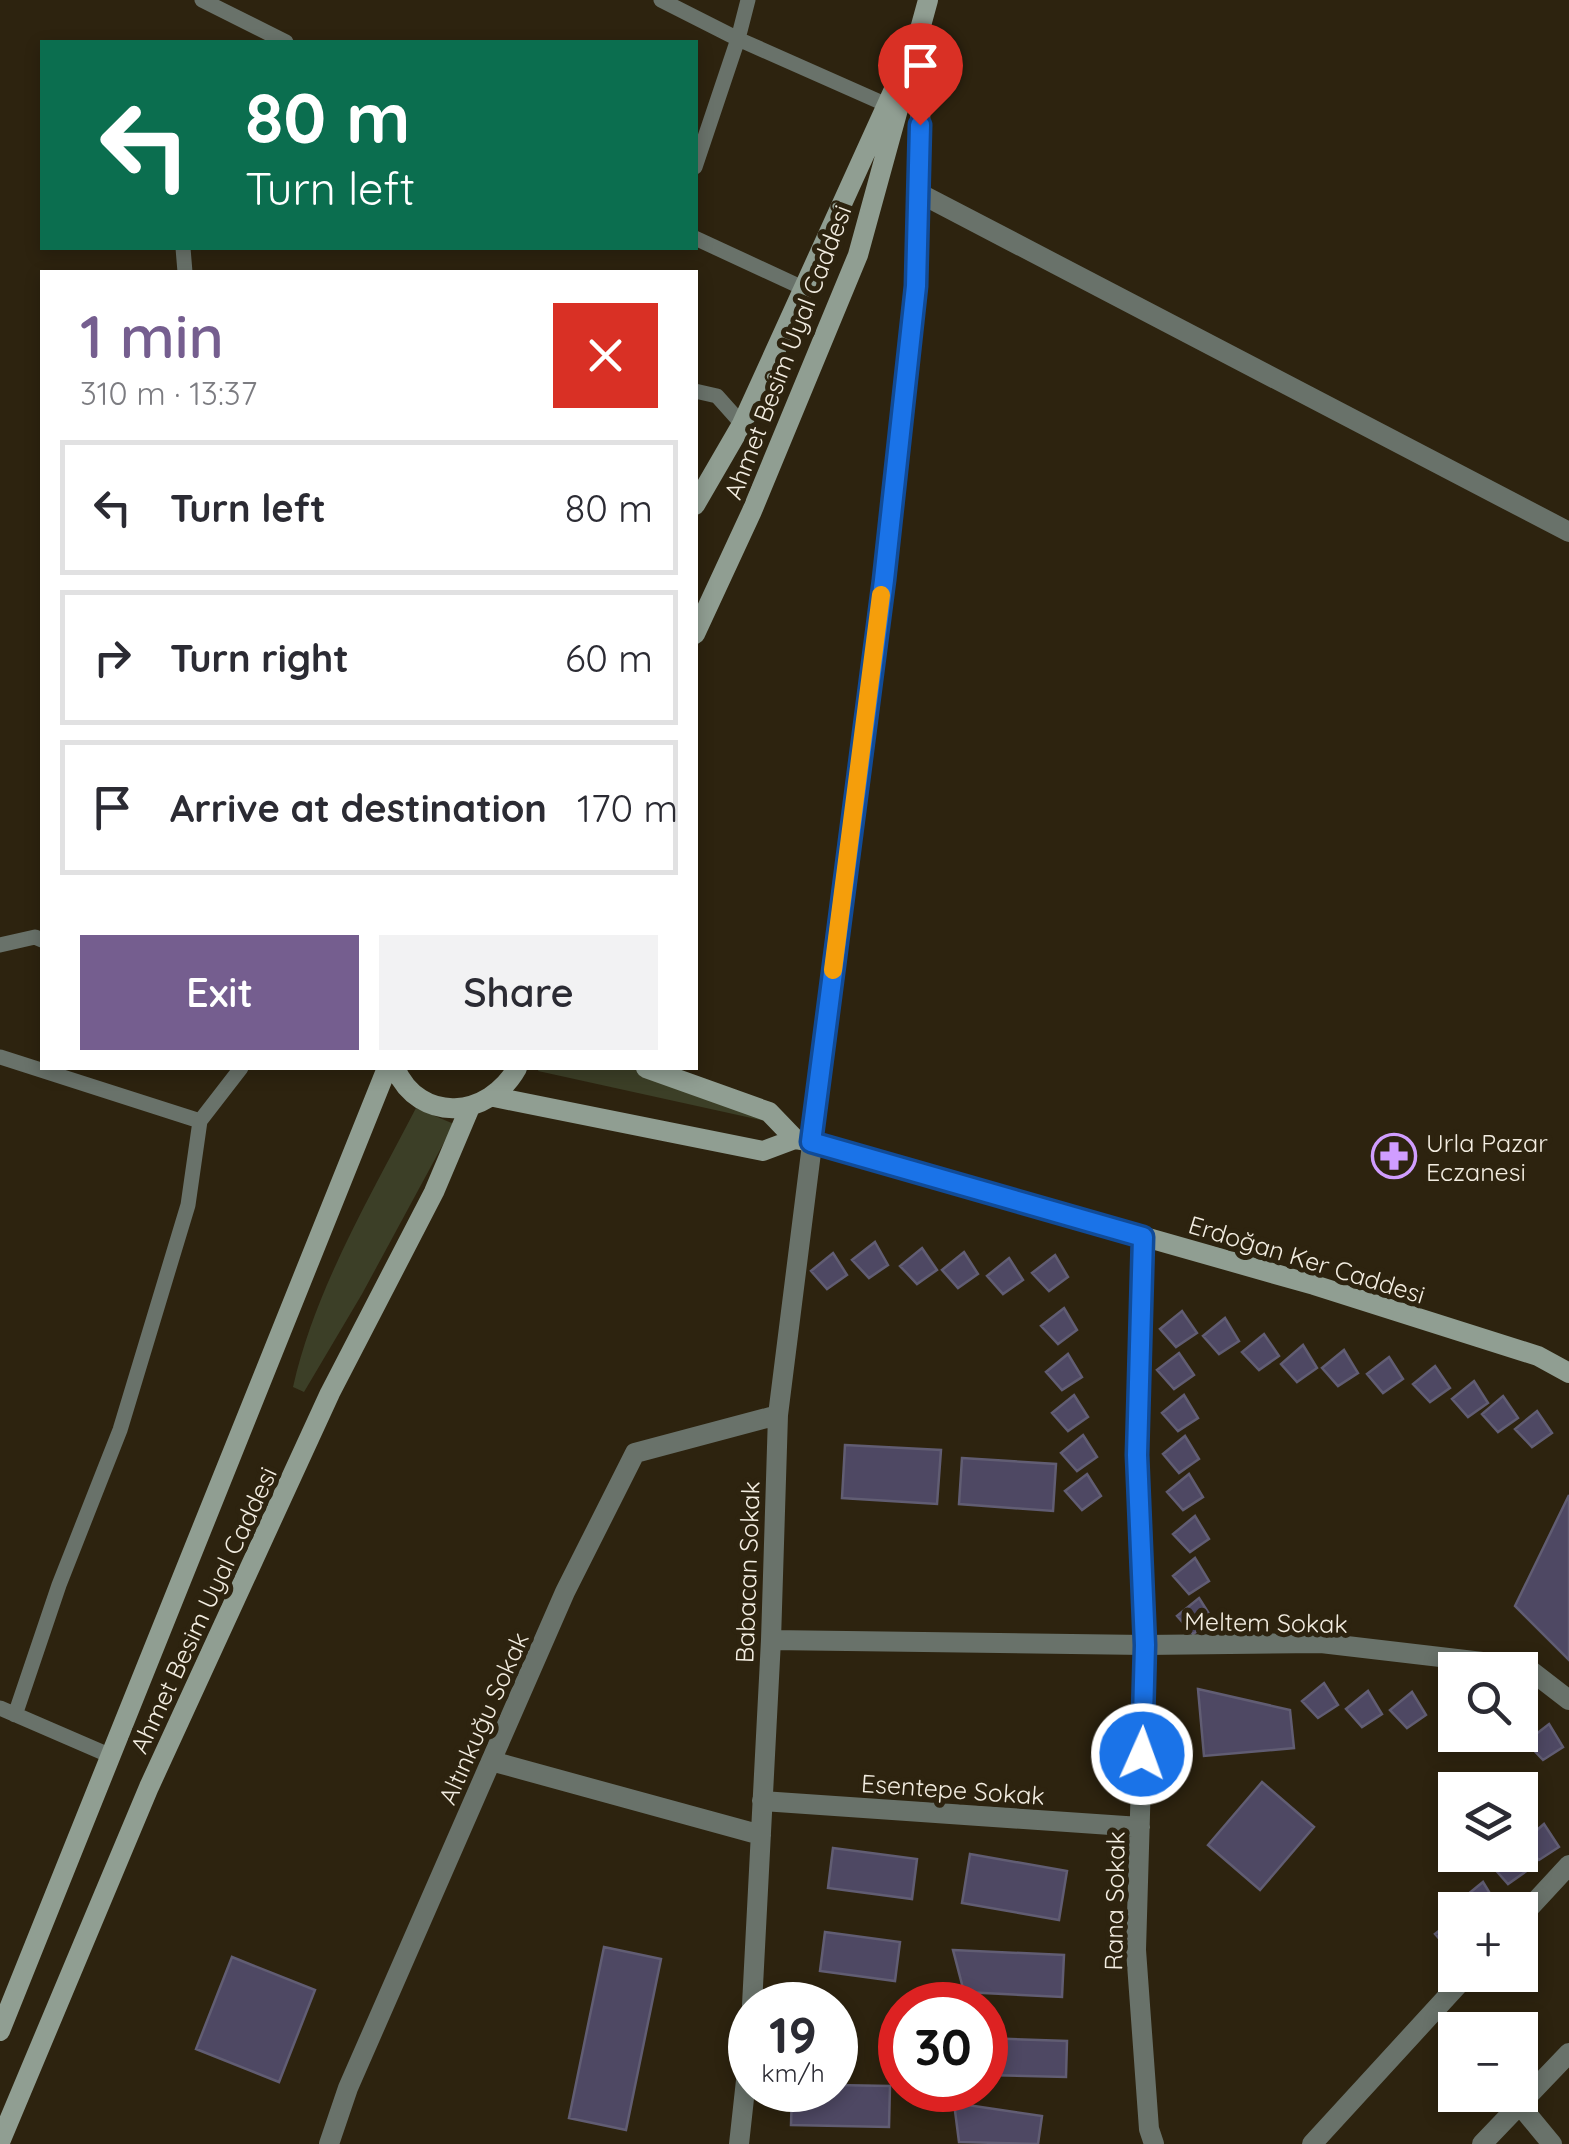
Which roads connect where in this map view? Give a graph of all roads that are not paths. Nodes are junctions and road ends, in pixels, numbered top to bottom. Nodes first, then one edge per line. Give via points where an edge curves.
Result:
1 (202, 0) edge
2 (661, 0) edge
3 (748, 0) edge
4 (928, 0) edge
5 (924, 24) junction
6 (738, 39) junction
7 (282, 40) edge
8 (887, 105) junction
9 (698, 157) edge
10 (919, 192) junction
11 (698, 239) edge
12 (803, 288) junction
13 (698, 392) edge
14 (742, 424) junction
15 (698, 499) edge
16 (1569, 532) edge
17 (698, 627) edge
18 (40, 939) edge
19 (0, 945) edge
20 (0, 1056) edge
21 (40, 1069) edge
22 (42, 1070) edge
23 (239, 1070) edge
24 (386, 1070) edge
25 (396, 1070) edge
26 (516, 1070) edge
27 (652, 1070) edge
28 (494, 1097) junction
29 (470, 1107) junction
30 (200, 1122) junction
31 (803, 1141) junction
32 (1143, 1237) junction
33 (1569, 1373) edge
34 (778, 1414) junction
35 (770, 1640) junction
36 (1145, 1645) junction
37 (1569, 1700) edge
38 (8, 1711) edge
39 (111, 1756) junction
40 (491, 1762) junction
41 (762, 1801) junction
42 (1140, 1827) junction
43 (760, 1835) junction
44 (1569, 1865) edge
45 (1538, 1899) edge
46 (753, 1982) edge
47 (1452, 1992) edge
48 (0, 2031) edge
49 (1569, 2053) edge
50 (1538, 2085) edge
51 (743, 2112) edge
52 (1512, 2112) edge
53 (1526, 2112) edge
54 (0, 2142) edge
55 (328, 2144) edge
56 (739, 2144) edge
57 (1154, 2144) edge
58 (1312, 2144) edge
59 (1482, 2144) edge
60 (1552, 2144) edge

1 - 7 lane
2 - 6 lane
3 - 6 lane
4 - 5 main road, Ahmet Besim Uyal Caddesi
5 - 8 main road, Ahmet Besim Uyal Caddesi
5 - 10 street, Babacan Sokak
5 - 17 main road, Ahmet Besim Uyal Caddesi via 858,255
6 - 8 lane
6 - 9 lane
8 - 12 main road, Ahmet Besim Uyal Caddesi
10 - 16 street
10 - 31 street, Babacan Sokak via 916,286 884,580
11 - 12 lane
12 - 14 main road, Ahmet Besim Uyal Caddesi
13 - 14 lane via 717,396
14 - 15 main road, Ahmet Besim Uyal Caddesi
18 - 19 lane
20 - 21 lane
22 - 30 lane
23 - 30 lane
24 - 39 main road, Ahmet Besim Uyal Caddesi
25 - 29 main road via 430,1104
26 - 28 main road
27 - 31 main road, Erdoğan Ker Caddesi via 770,1112
28 - 29 main road
28 - 31 main road, Erdoğan Ker Caddesi via 763,1151
29 - 54 main road, Ahmet Besim Uyal Caddesi via 149,1787
30 - 38 lane via 188,1206 120,1430
31 - 32 main road, Erdoğan Ker Caddesi
31 - 34 street, Babacan Sokak
32 - 33 main road, Erdoğan Ker Caddesi via 1520,1350
32 - 36 street, Rana Sokak via 1137,1455
34 - 35 street, Babacan Sokak
34 - 40 street, Altınkuğu Sokak via 635,1453
35 - 36 street, Meltem Sokak
35 - 41 street, Babacan Sokak
36 - 37 street, Meltem Sokak via 1321,1643 1526,1667
36 - 42 street, Rana Sokak
38 - 39 lane
39 - 48 main road, Ahmet Besim Uyal Caddesi
40 - 43 street
40 - 55 street, Altınkuğu Sokak
41 - 42 street, Esentepe Sokak
41 - 43 street, Babacan Sokak
42 - 57 street, Rana Sokak via 1136,1950
43 - 46 street, Babacan Sokak
44 - 45 street
47 - 58 street
49 - 50 street
51 - 56 street
52 - 59 street
53 - 60 street

